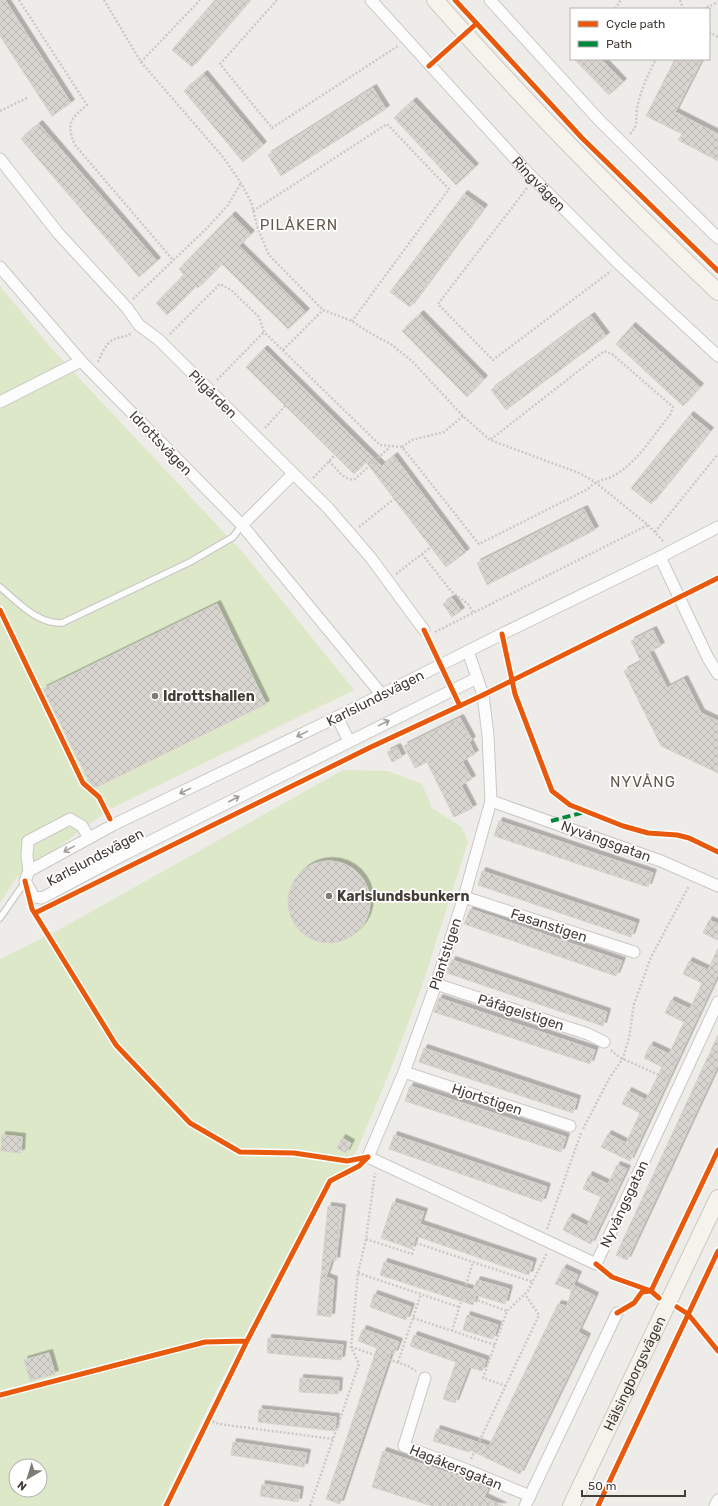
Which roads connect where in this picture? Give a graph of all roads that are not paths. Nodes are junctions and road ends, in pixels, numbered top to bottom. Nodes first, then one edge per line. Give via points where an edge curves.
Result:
1 (371, 0) edge
2 (435, 0) edge
3 (490, 0) edge
4 (0, 159) edge
5 (718, 238) edge
6 (0, 267) edge
7 (718, 292) edge
8 (718, 356) edge
9 (81, 360) junction
10 (0, 402) edge
11 (293, 474) junction
12 (242, 526) junction
13 (718, 526) edge
14 (660, 558) junction
15 (0, 587) edge
16 (429, 631) road end
17 (468, 651) junction
18 (718, 674) edge
19 (476, 678) junction
20 (382, 695) junction
21 (338, 717) junction
22 (349, 741) junction
23 (491, 801) junction
24 (89, 838) junction
25 (27, 876) junction
26 (718, 886) edge
27 (464, 897) junction
28 (0, 918) edge
29 (634, 952) dead end
30 (436, 984) junction
31 (718, 1002) edge
32 (604, 1042) road end
33 (404, 1072) junction
34 (570, 1126) dead end
35 (368, 1157) joint
36 (718, 1198) edge
37 (617, 1313) dead end
38 (425, 1378) road end
39 (718, 1500) edge
40 (528, 1501) edge
41 (571, 1506) edge
42 (715, 1506) edge

1 - 8 street, Ringvägen via 535,179 619,264
2 - 7 main road via 546,122 620,198
3 - 5 street via 622,143
4 - 11 street, Pilgården via 58,233 127,308 139,325 159,340
6 - 9 street, Idrottsvägen
9 - 10 street
9 - 12 street, Idrottsvägen
11 - 12 street
11 - 16 street, Pilgården via 351,534
12 - 15 lane via 233,537 190,562 62,623 52,623 37,617
12 - 20 street, Idrottsvägen
13 - 14 street, Karlslundsvägen
14 - 17 street, Karlslundsvägen
14 - 18 street
17 - 19 street, Plantstigen
17 - 20 street, Karlslundsvägen
22 -> 19 street, Karlslundsvägen
19 - 23 street, Plantstigen via 483,695 488,735
20 - 21 street, Karlslundsvägen
21 - 22 street
21 -> 24 street, Karlslundsvägen
25 -> 22 street, Karlslundsvägen via 34,897 42,898
23 - 26 street, Nyvångsgatan via 662,861
23 - 27 street, Plantstigen
24 -> 25 street, Karlslundsvägen
24 - 25 street via 82,826 70,819 28,841
25 - 28 lane
27 - 29 street, Fasanstigen
27 - 30 street, Plantstigen
30 - 32 street, Påfågelstigen via 588,1034
30 - 33 street, Plantstigen
31 - 35 street, Nyvångsgatan via 596,1264
33 - 34 street, Hjortstigen
33 - 35 street, Plantstigen
36 - 41 main road, Hälsingborgsvägen
37 - 40 street, Hagåkersgatan
38 - 40 street, Hagåkersgatan via 404,1446 467,1470
39 - 42 street

